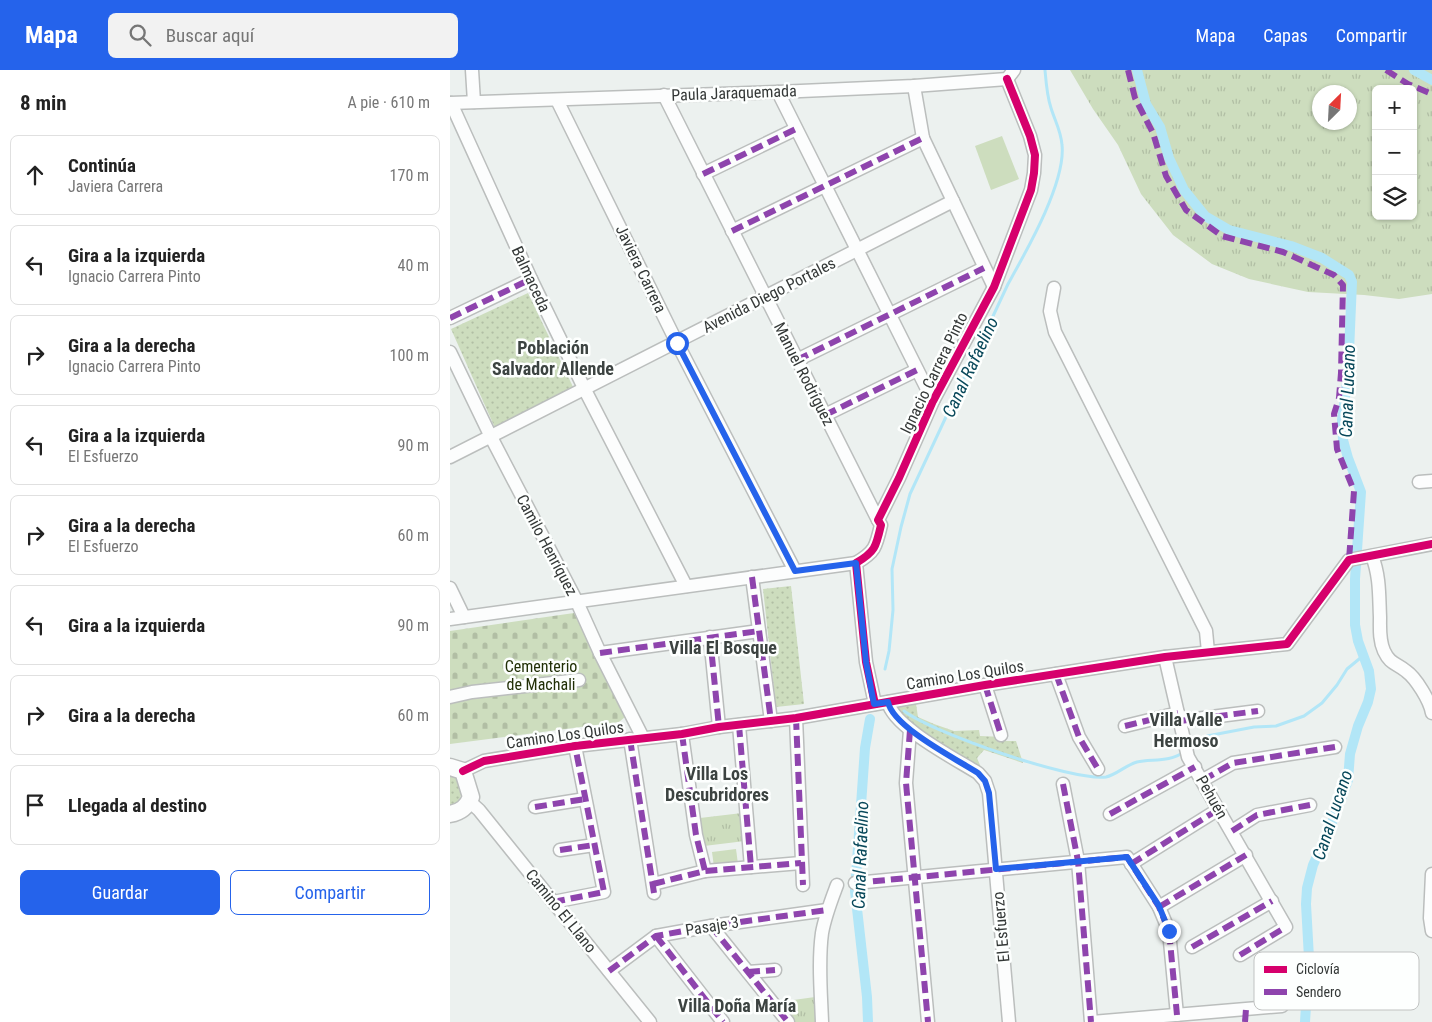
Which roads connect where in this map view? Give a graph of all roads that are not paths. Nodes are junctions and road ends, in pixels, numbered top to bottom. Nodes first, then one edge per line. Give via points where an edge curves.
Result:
1 (472, 70) edge
2 (1012, 74) edge
3 (914, 86) junction
4 (778, 92) junction
5 (664, 95) junction
6 (557, 100) junction
7 (474, 102) junction
8 (450, 103) edge
9 (796, 129) junction
10 (923, 138) junction
11 (703, 174) junction
12 (825, 186) junction
13 (953, 201) junction
14 (732, 231) junction
15 (857, 249) junction
16 (984, 268) junction
17 (531, 279) junction
18 (994, 286) junction
19 (1054, 288) dead end
20 (766, 298) junction
21 (889, 314) junction
22 (450, 318) edge
23 (677, 343) junction
24 (450, 352) edge
25 (797, 360) junction
26 (918, 370) junction
27 (585, 390) junction
28 (933, 401) junction
29 (825, 415) junction
30 (491, 437) junction
31 (450, 457) edge
32 (1432, 481) edge
33 (1419, 482) dead end
34 (878, 520) junction
35 (1432, 544) edge
36 (1372, 556) junction
37 (856, 563) junction
38 (795, 571) junction
39 (752, 577) junction
40 (686, 586) junction
41 (450, 588) edge
42 (577, 602) junction
43 (464, 617) junction
44 (450, 619) edge
45 (759, 631) junction
46 (710, 638) junction
47 (1208, 652) junction
48 (600, 653) junction
49 (1165, 657) junction
50 (1056, 674) junction
51 (579, 680) dead end
52 (985, 685) junction
53 (450, 697) edge
54 (888, 702) junction
55 (874, 704) junction
56 (1258, 711) dead end
57 (1432, 713) edge
58 (1179, 717) junction
59 (796, 718) junction
60 (771, 721) junction
61 (739, 725) junction
62 (1126, 726) dead end
63 (719, 728) junction
64 (910, 730) junction
65 (682, 734) junction
66 (1001, 735) dead end
67 (637, 738) junction
68 (575, 746) junction
69 (1335, 747) dead end
70 (1192, 762) junction
71 (456, 769) edge
72 (1098, 769) dead end
73 (1203, 780) junction
74 (1063, 784) dead end
75 (585, 799) junction
76 (469, 801) junction
77 (1310, 805) dead end
78 (535, 808) dead end
79 (1219, 809) junction
80 (1110, 814) dead end
81 (450, 815) edge
82 (1232, 831) junction
83 (594, 844) junction
84 (560, 850) dead end
85 (1246, 855) junction
86 (1078, 862) junction
87 (801, 863) junction
88 (1131, 864) junction
89 (751, 867) junction
90 (996, 869) junction
91 (705, 871) junction
92 (1432, 874) edge
93 (915, 877) junction
94 (856, 883) dead end
95 (803, 885) dead end
96 (837, 885) dead end
97 (1272, 901) junction
98 (553, 902) junction
99 (1159, 906) junction
100 (827, 910) junction
101 (711, 926) junction
102 (1432, 931) edge
103 (656, 936) junction
104 (1192, 947) dead end
105 (1240, 955) dead end
106 (775, 970) dead end
107 (609, 971) junction
108 (748, 972) junction
109 (1268, 1010) edge
110 (1177, 1015) junction
111 (1246, 1016) edge
112 (650, 1022) edge
113 (723, 1022) edge
114 (788, 1022) edge
115 (822, 1022) edge
116 (928, 1022) edge
117 (1009, 1022) edge
118 (1091, 1022) edge

1 - 7 street
2 - 3 street, Paula Jaraquemada
2 - 18 street, Ignacio Carrera Pinto via 1035,155 1034,173 1031,190
3 - 4 street, Paula Jaraquemada
3 - 10 street
4 - 5 street, Paula Jaraquemada
4 - 9 street
5 - 6 street, Paula Jaraquemada
5 - 11 street, Manuel Rodríguez
6 - 7 street, Paula Jaraquemada
6 - 23 street, Javiera Carrera
7 - 8 street, Paula Jaraquemada
8 - 17 street, Balmaceda
9 - 11 street
9 - 12 street
10 - 12 street
10 - 13 street
11 - 14 street, Manuel Rodríguez
12 - 14 street
12 - 15 street
13 - 15 street, Avenida Diego Portales
13 - 16 street
14 - 20 street, Manuel Rodríguez
15 - 20 street, Avenida Diego Portales
15 - 21 street
16 - 18 street
16 - 21 street
17 - 22 street
17 - 27 street, Balmaceda
18 - 28 street, Ignacio Carrera Pinto
19 - 47 street via 1050,311 1055,332 1206,631
20 - 23 street, Avenida Diego Portales
20 - 25 street, Manuel Rodríguez
21 - 25 street
21 - 26 street
23 - 27 street, Avenida Diego Portales
23 - 38 street, Javiera Carrera
24 - 30 street, Camilo Henríquez
25 - 29 street, Manuel Rodríguez
26 - 28 street
26 - 29 street
27 - 30 street, Avenida Diego Portales
27 - 40 street, Balmaceda
28 - 34 street, Ignacio Carrera Pinto
29 - 34 street, Manuel Rodríguez
30 - 31 street, Avenida Diego Portales
30 - 42 street, Camilo Henríquez
32 - 33 street
34 - 37 street, Ignacio Carrera Pinto via 881,525 876,544 870,554
35 - 36 street, Camino Los Quilos
36 - 47 street, Camino Los Quilos via 1349,560 1287,644
36 - 57 street via 1378,576 1383,649 1396,666 1412,676 1430,704
37 - 38 street
37 - 55 street via 866,662
38 - 39 street
39 - 40 street
39 - 45 street
40 - 42 street
41 - 43 street
42 - 43 street
42 - 48 street, Camilo Henríquez
43 - 44 street
45 - 46 street
45 - 60 street
46 - 48 street
46 - 63 street
47 - 49 street, Camino Los Quilos
48 - 67 street, Camilo Henríquez
49 - 50 street, Camino Los Quilos
49 - 58 street, Pehuén
50 - 52 street, Camino Los Quilos
50 - 72 street via 1079,737
51 - 53 street
52 - 54 street, Camino Los Quilos
52 - 66 street
54 - 55 street, Camino Los Quilos
54 - 64 street, El Esfuerzo
55 - 59 street, Camino Los Quilos
56 - 58 street
58 - 62 street
58 - 70 street, Pehuén
59 - 60 street, Camino Los Quilos
59 - 87 street
60 - 61 street, Camino Los Quilos
61 - 63 street, Camino Los Quilos
61 - 89 street
63 - 65 street, Camino Los Quilos
64 - 90 street, El Esfuerzo via 978,773 985,781
64 - 93 street via 906,783
65 - 67 street, Camino Los Quilos
65 - 91 street via 696,835
67 - 68 street, Camino Los Quilos
67 - 91 street, Camilo Henríquez via 654,888
68 - 71 street, Camino Los Quilos via 484,761
68 - 75 street
69 - 73 street via 1233,763
70 - 73 street, Pehuén
70 - 80 street
71 - 76 main road via 471,797
73 - 79 street, Pehuén
74 - 86 street
75 - 78 street
75 - 83 street
76 - 81 main road via 464,808
76 - 98 street, Camino El Llano
77 - 82 street via 1256,815
79 - 82 street, Pehuén
79 - 88 street
82 - 85 street, Pehuén
83 - 84 street
83 - 98 street via 604,892
85 - 97 street, Pehuén
85 - 99 street
86 - 88 street via 1127,857
86 - 90 street
86 - 118 street
87 - 89 street
87 - 95 street
88 - 99 street
89 - 91 street
90 - 93 street
90 - 117 street, El Esfuerzo
92 - 102 street
93 - 94 street
93 - 116 street
96 - 100 street
97 - 104 street
97 - 105 street, Pehuén via 1286,927
98 - 107 street, Camino El Llano
99 - 110 street via 1169,931
100 - 101 street, Pasaje 3
100 - 115 street via 820,953
101 - 103 street, Pasaje 3
101 - 108 street
103 - 107 street, Pasaje 3
103 - 113 street
106 - 108 street
107 - 112 street, Camino El Llano
108 - 114 street
109 - 111 street
110 - 111 street
110 - 118 street

